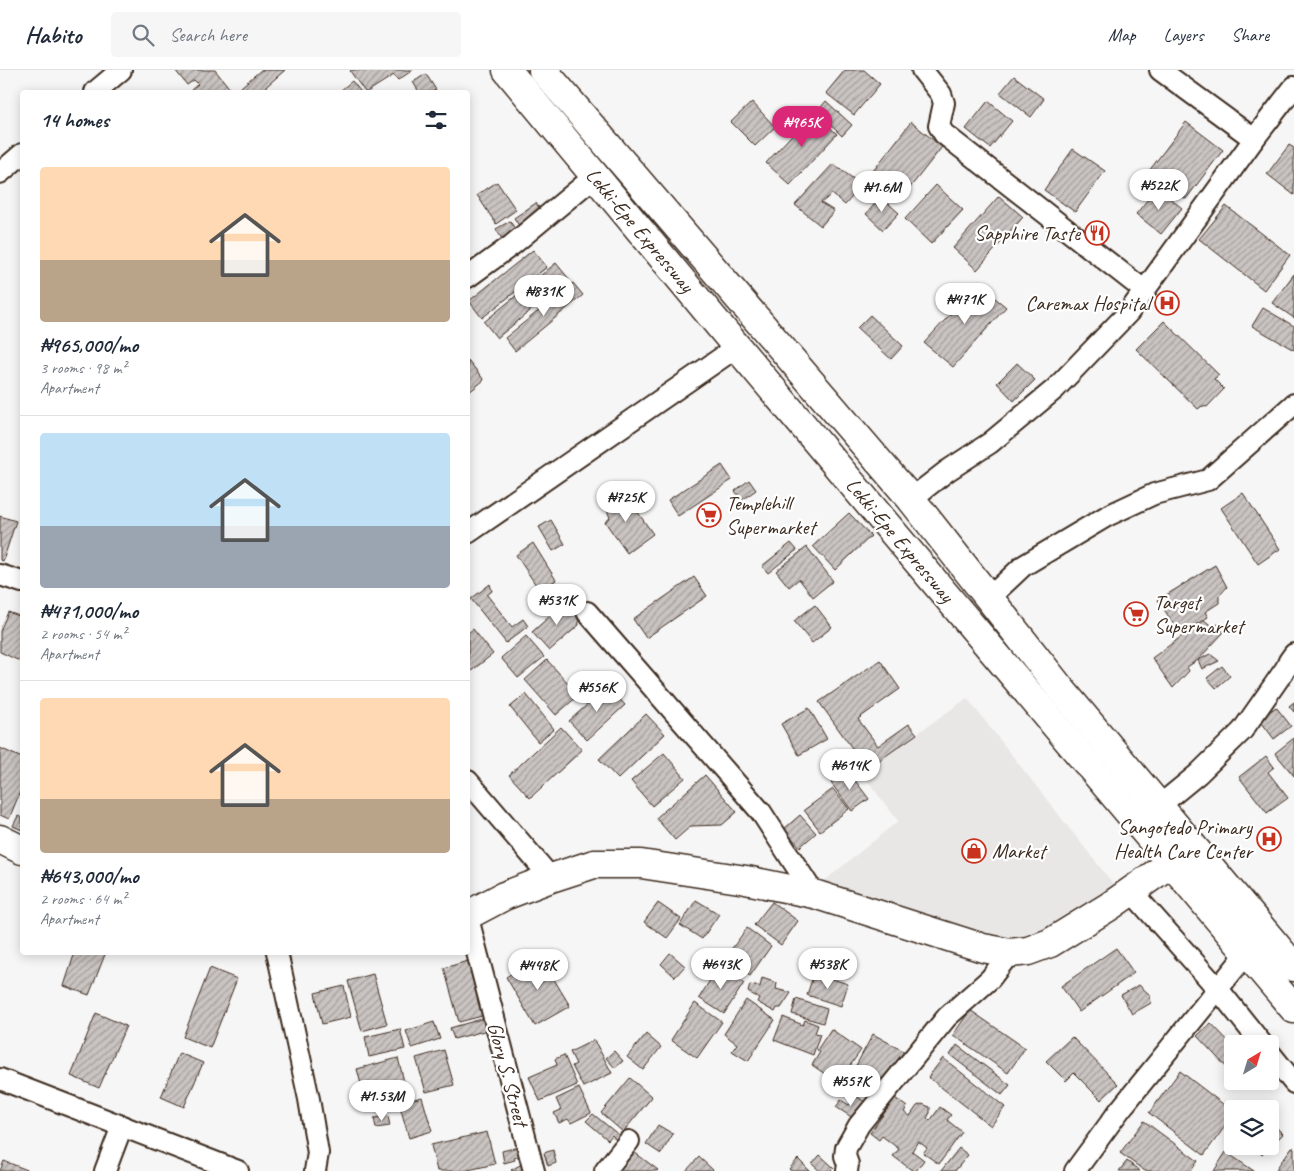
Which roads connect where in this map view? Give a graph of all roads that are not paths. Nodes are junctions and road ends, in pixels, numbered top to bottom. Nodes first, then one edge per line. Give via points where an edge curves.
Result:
1 (121, 70) edge
2 (507, 70) edge
3 (543, 70) edge
4 (922, 70) edge
5 (1160, 70) edge
6 (1294, 87) edge
7 (98, 90) edge
8 (1254, 139) junction
9 (20, 156) edge
10 (0, 173) edge
11 (595, 176) junction
12 (470, 276) edge
13 (1145, 291) junction
14 (738, 347) junction
15 (1294, 404) edge
16 (911, 499) junction
17 (470, 532) edge
18 (0, 575) edge
19 (20, 581) edge
20 (989, 598) junction
21 (587, 612) dead end
22 (1291, 668) edge
23 (470, 783) edge
24 (1159, 806) junction
25 (0, 839) edge
26 (20, 849) edge
27 (1171, 863) junction
28 (550, 878) junction
29 (1131, 891) junction
30 (814, 894) junction
31 (470, 915) edge
32 (470, 924) edge
33 (1010, 953) junction
34 (1247, 954) junction
35 (278, 955) edge
36 (1294, 967) edge
37 (1218, 989) junction
38 (1294, 1009) edge
39 (1255, 1035) edge
40 (1279, 1064) edge
41 (0, 1080) edge
42 (1294, 1083) edge
43 (122, 1126) junction
44 (629, 1141) dead end
45 (105, 1171) edge
46 (238, 1171) edge
47 (315, 1171) edge
48 (534, 1171) edge
49 (605, 1171) edge
50 (847, 1171) edge
51 (1075, 1171) edge

1 - 7 street
2 - 11 main road, Lekki-Epe Expressway
3 - 16 main road, Lekki-Epe Expressway
4 - 13 street via 941,94 944,103 939,126 944,134
5 - 8 street
6 - 8 street
8 - 13 street
9 - 10 street
11 - 12 street via 512,246
11 - 14 main road, Lekki-Epe Expressway
13 - 16 street via 1130,312 1055,389 990,443
14 - 17 street
14 - 27 main road, Lekki-Epe Expressway
15 - 20 street via 1208,480 1154,494 1107,516 1023,566
16 - 20 main road, Lekki-Epe Expressway
18 - 19 street
20 - 24 main road, Lekki-Epe Expressway
21 - 30 street via 761,812
22 - 24 street via 1242,731
23 - 28 street
24 - 36 main road, Lekki-Epe Expressway
25 - 26 main road
27 - 29 main road
27 - 34 main road, Lekki-Epe Expressway
28 - 30 main road via 594,864 641,864
28 - 31 main road via 504,896
29 - 33 main road via 1050,943
29 - 37 street
30 - 33 main road via 983,948
32 - 48 street, Glory S. Street
33 - 50 street via 990,979 947,1017 859,1125 846,1148
34 - 37 street
34 - 38 main road, Lekki-Epe Expressway
35 - 47 street via 309,1099 318,1153
37 - 39 street
37 - 51 street
40 - 42 street
41 - 43 street
43 - 45 street
43 - 46 street
44 - 49 street

